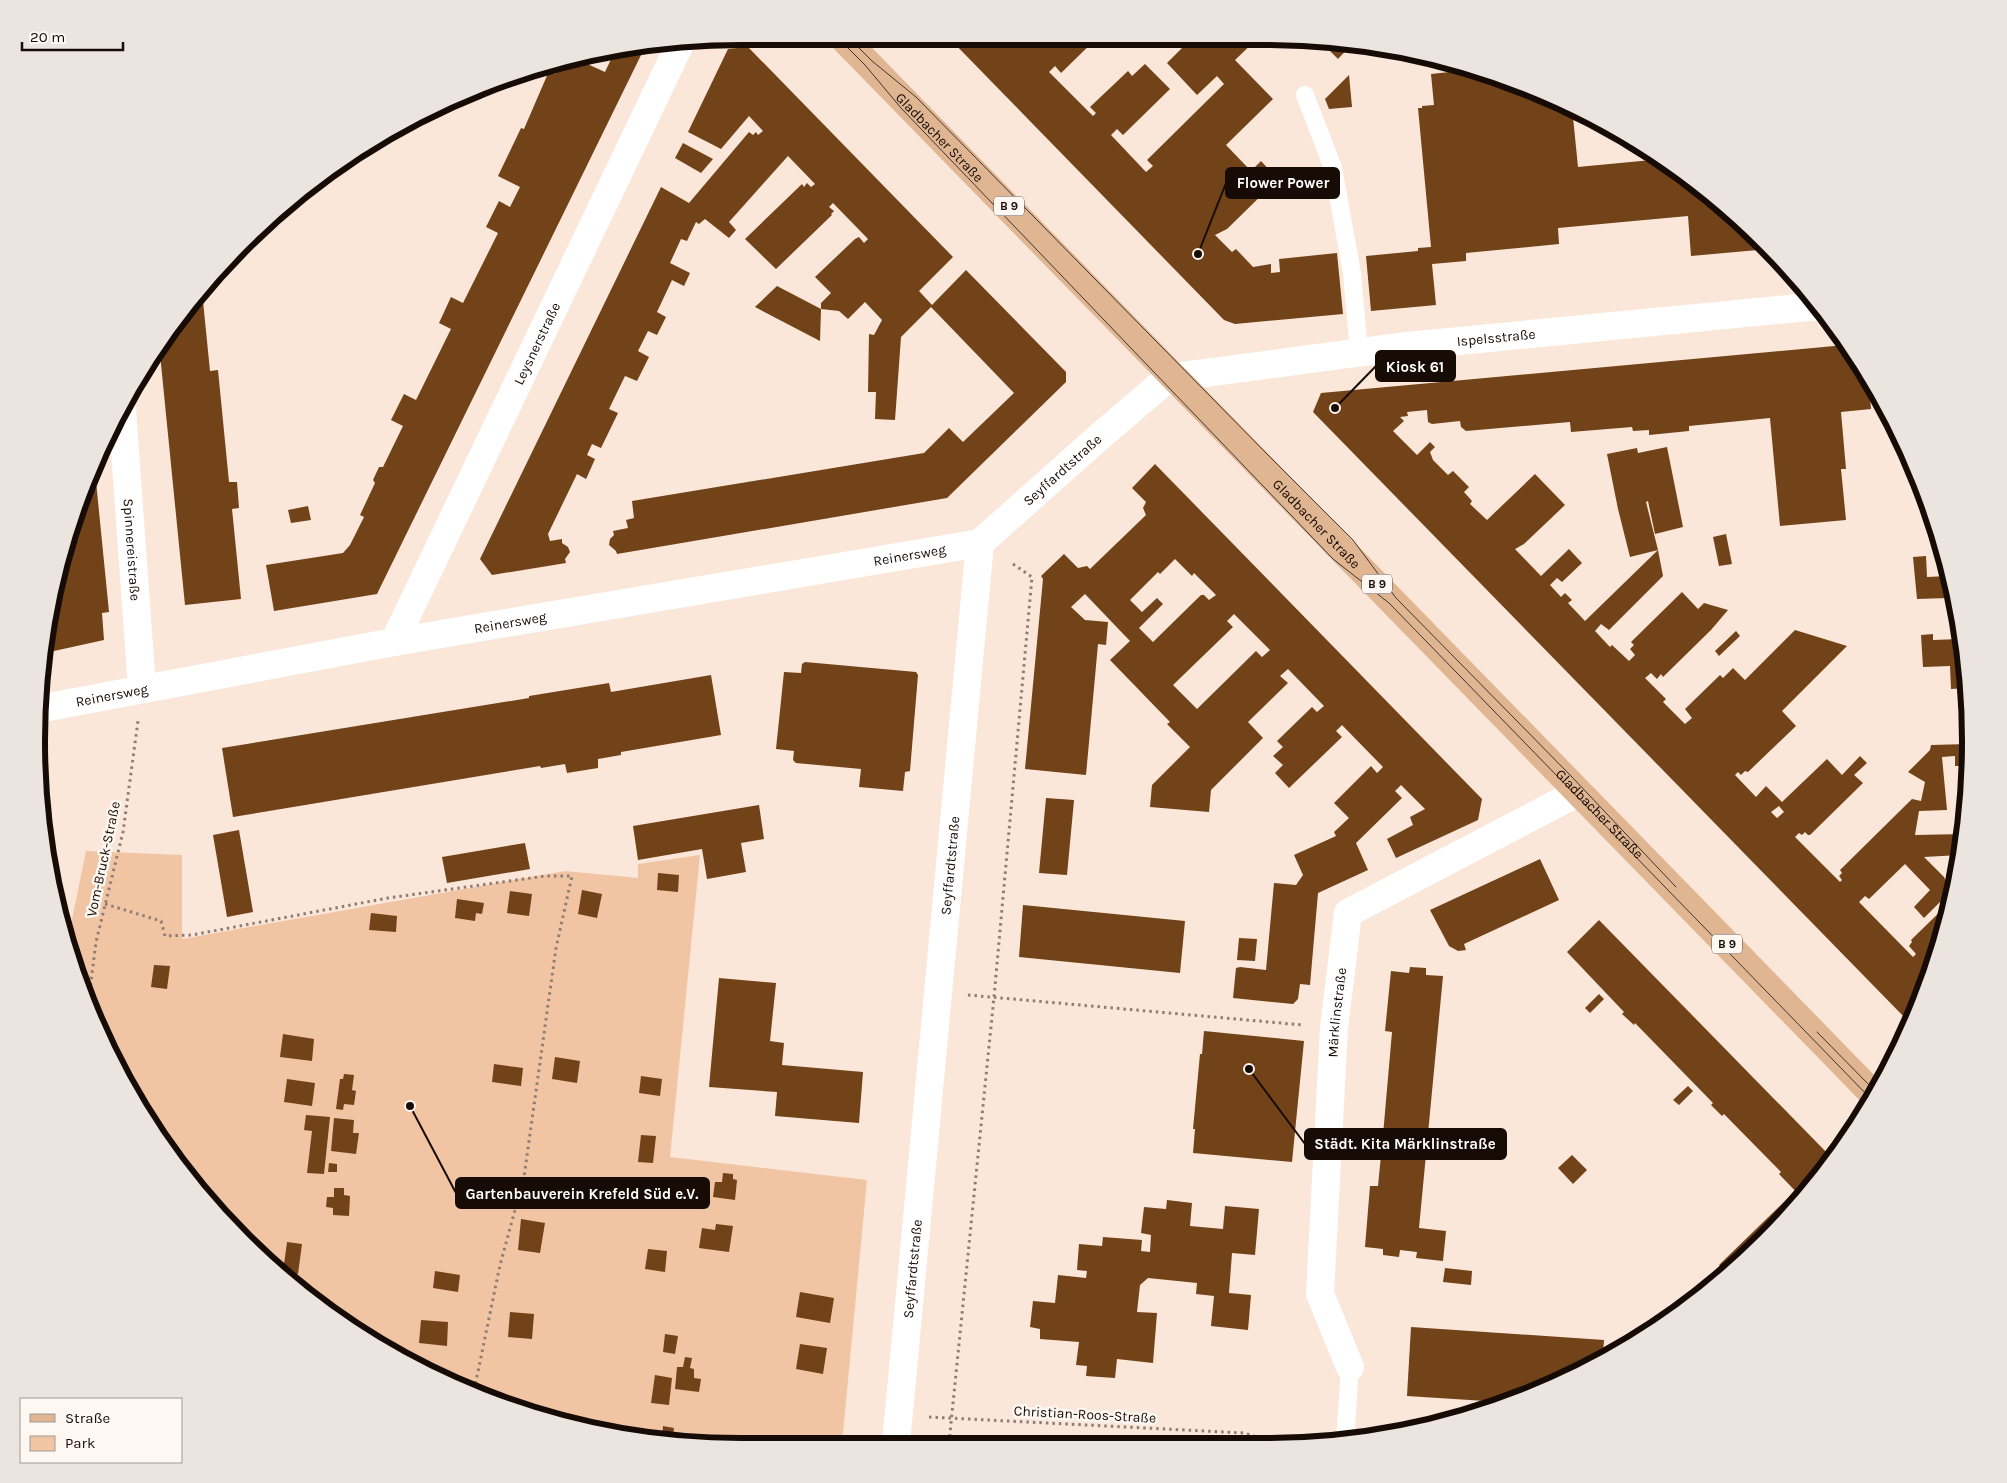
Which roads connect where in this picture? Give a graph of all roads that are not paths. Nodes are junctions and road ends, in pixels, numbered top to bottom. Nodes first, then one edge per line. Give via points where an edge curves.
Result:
1 (851, 45) edge
2 (678, 48) edge
3 (1305, 95) dead end
4 (1810, 307) edge
5 (1359, 352) junction
6 (1175, 377) junction
7 (123, 422) edge
8 (980, 543) junction
9 (394, 642) junction
10 (142, 688) junction
11 (46, 707) edge
12 (1579, 792) junction
13 (1869, 1090) edge
14 (1350, 1367) joint
15 (1346, 1433) edge
16 (897, 1438) edge

1 - 6 main road, Gladbacher Straße / B 9
2 - 9 street, Leysnerstraße
3 - 5 lane via 1333,168 1352,273
4 - 5 street, Ispelsstraße
5 - 6 street, Ispelsstraße
6 - 8 street, Seyffardtstraße via 1160,385
6 - 12 main road, Gladbacher Straße / B 9
7 - 10 street, Spinnereistraße
8 - 9 street, Reinersweg
8 - 16 street, Seyffardtstraße
9 - 10 street, Reinersweg
10 - 11 street, Reinersweg
12 - 13 main road, Gladbacher Straße / B 9
12 - 14 street, Märklinstraße via 1348,913 1334,1028 1320,1294
14 - 15 lane

